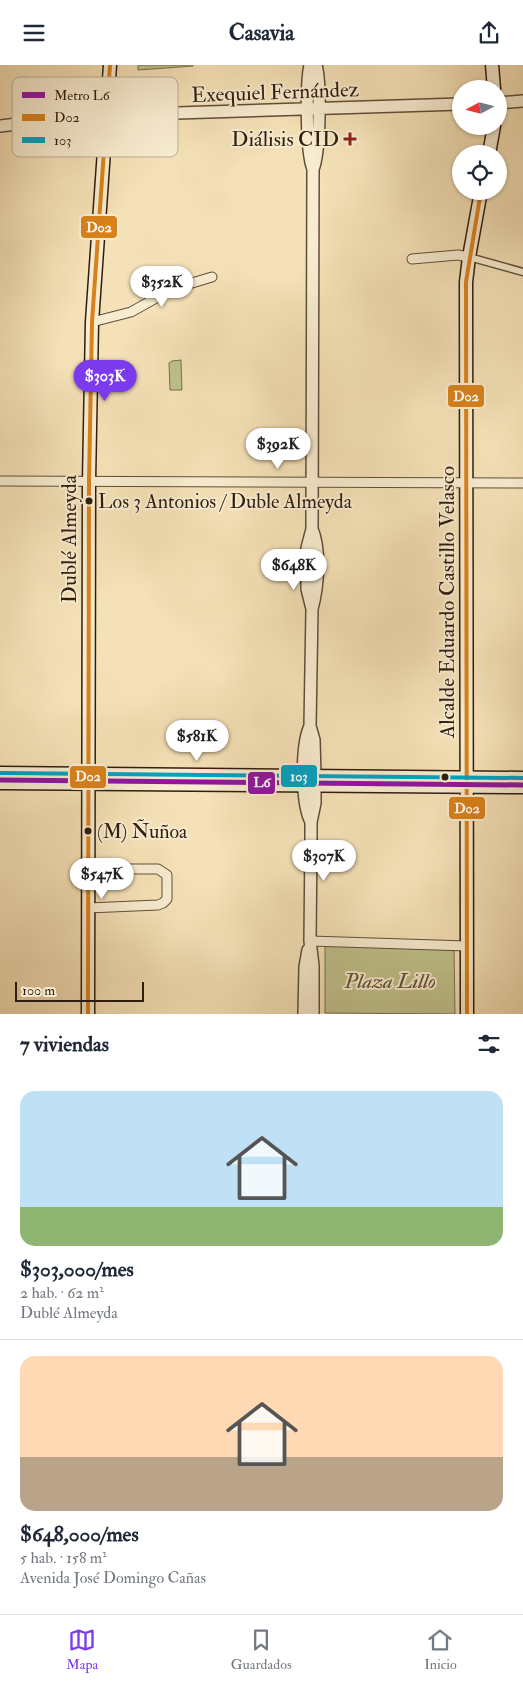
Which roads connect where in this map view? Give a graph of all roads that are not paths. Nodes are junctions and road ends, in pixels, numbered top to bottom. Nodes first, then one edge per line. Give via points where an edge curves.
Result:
1 (310, 65) edge
2 (316, 65) edge
3 (492, 65) edge
4 (493, 80) edge
5 (523, 101) edge
6 (508, 102) edge
7 (452, 104) edge
8 (313, 110) junction
9 (178, 114) edge
10 (103, 157) edge
11 (479, 200) edge
12 (469, 257) junction
13 (412, 259) dead end
14 (523, 272) edge
15 (212, 277) dead end
16 (92, 321) junction
17 (0, 481) edge
18 (89, 481) junction
19 (312, 482) junction
20 (467, 483) junction
21 (523, 483) edge
22 (0, 773) edge
23 (523, 778) edge
24 (89, 780) junction
25 (310, 781) junction
26 (466, 782) junction
27 (0, 783) edge
28 (523, 787) edge
29 (88, 869) junction
30 (88, 908) junction
31 (310, 941) junction
32 (467, 946) junction
33 (88, 1014) edge
34 (304, 1014) edge
35 (313, 1014) edge
36 (467, 1014) edge

1 - 8 street via 308,80
2 - 8 street via 318,79
3 - 4 main road
5 - 6 street
7 - 8 street, Exequiel Fernández
8 - 9 street, Exequiel Fernández
8 - 19 street via 309,155 313,169
10 - 16 main road, Dublé Almeyda
11 - 12 main road, Alcalde Eduardo Castillo Velasco
12 - 13 street
12 - 14 street
12 - 20 main road, Alcalde Eduardo Castillo Velasco via 466,290
15 - 16 street via 172,289 131,312
16 - 18 main road, Dublé Almeyda
17 - 18 street
18 - 19 street
18 - 24 main road, Dublé Almeyda
19 - 20 street
19 - 25 street via 317,578 312,609 310,726 314,740
20 - 21 street
20 - 26 main road, Alcalde Eduardo Castillo Velasco
22 - 24 main road
23 - 26 main road
24 - 25 main road
24 - 27 main road
24 - 29 main road, Dublé Almeyda
25 - 26 main road
25 - 31 street via 315,808 311,822
26 - 28 main road
26 - 32 main road, Alcalde Eduardo Castillo Velasco
29 - 30 main road, Dublé Almeyda
29 - 30 street via 164,871 167,875 167,899 158,905
30 - 33 main road, Dublé Almeyda
31 - 32 street
31 - 34 street via 305,967
31 - 35 street
32 - 36 main road, Alcalde Eduardo Castillo Velasco

